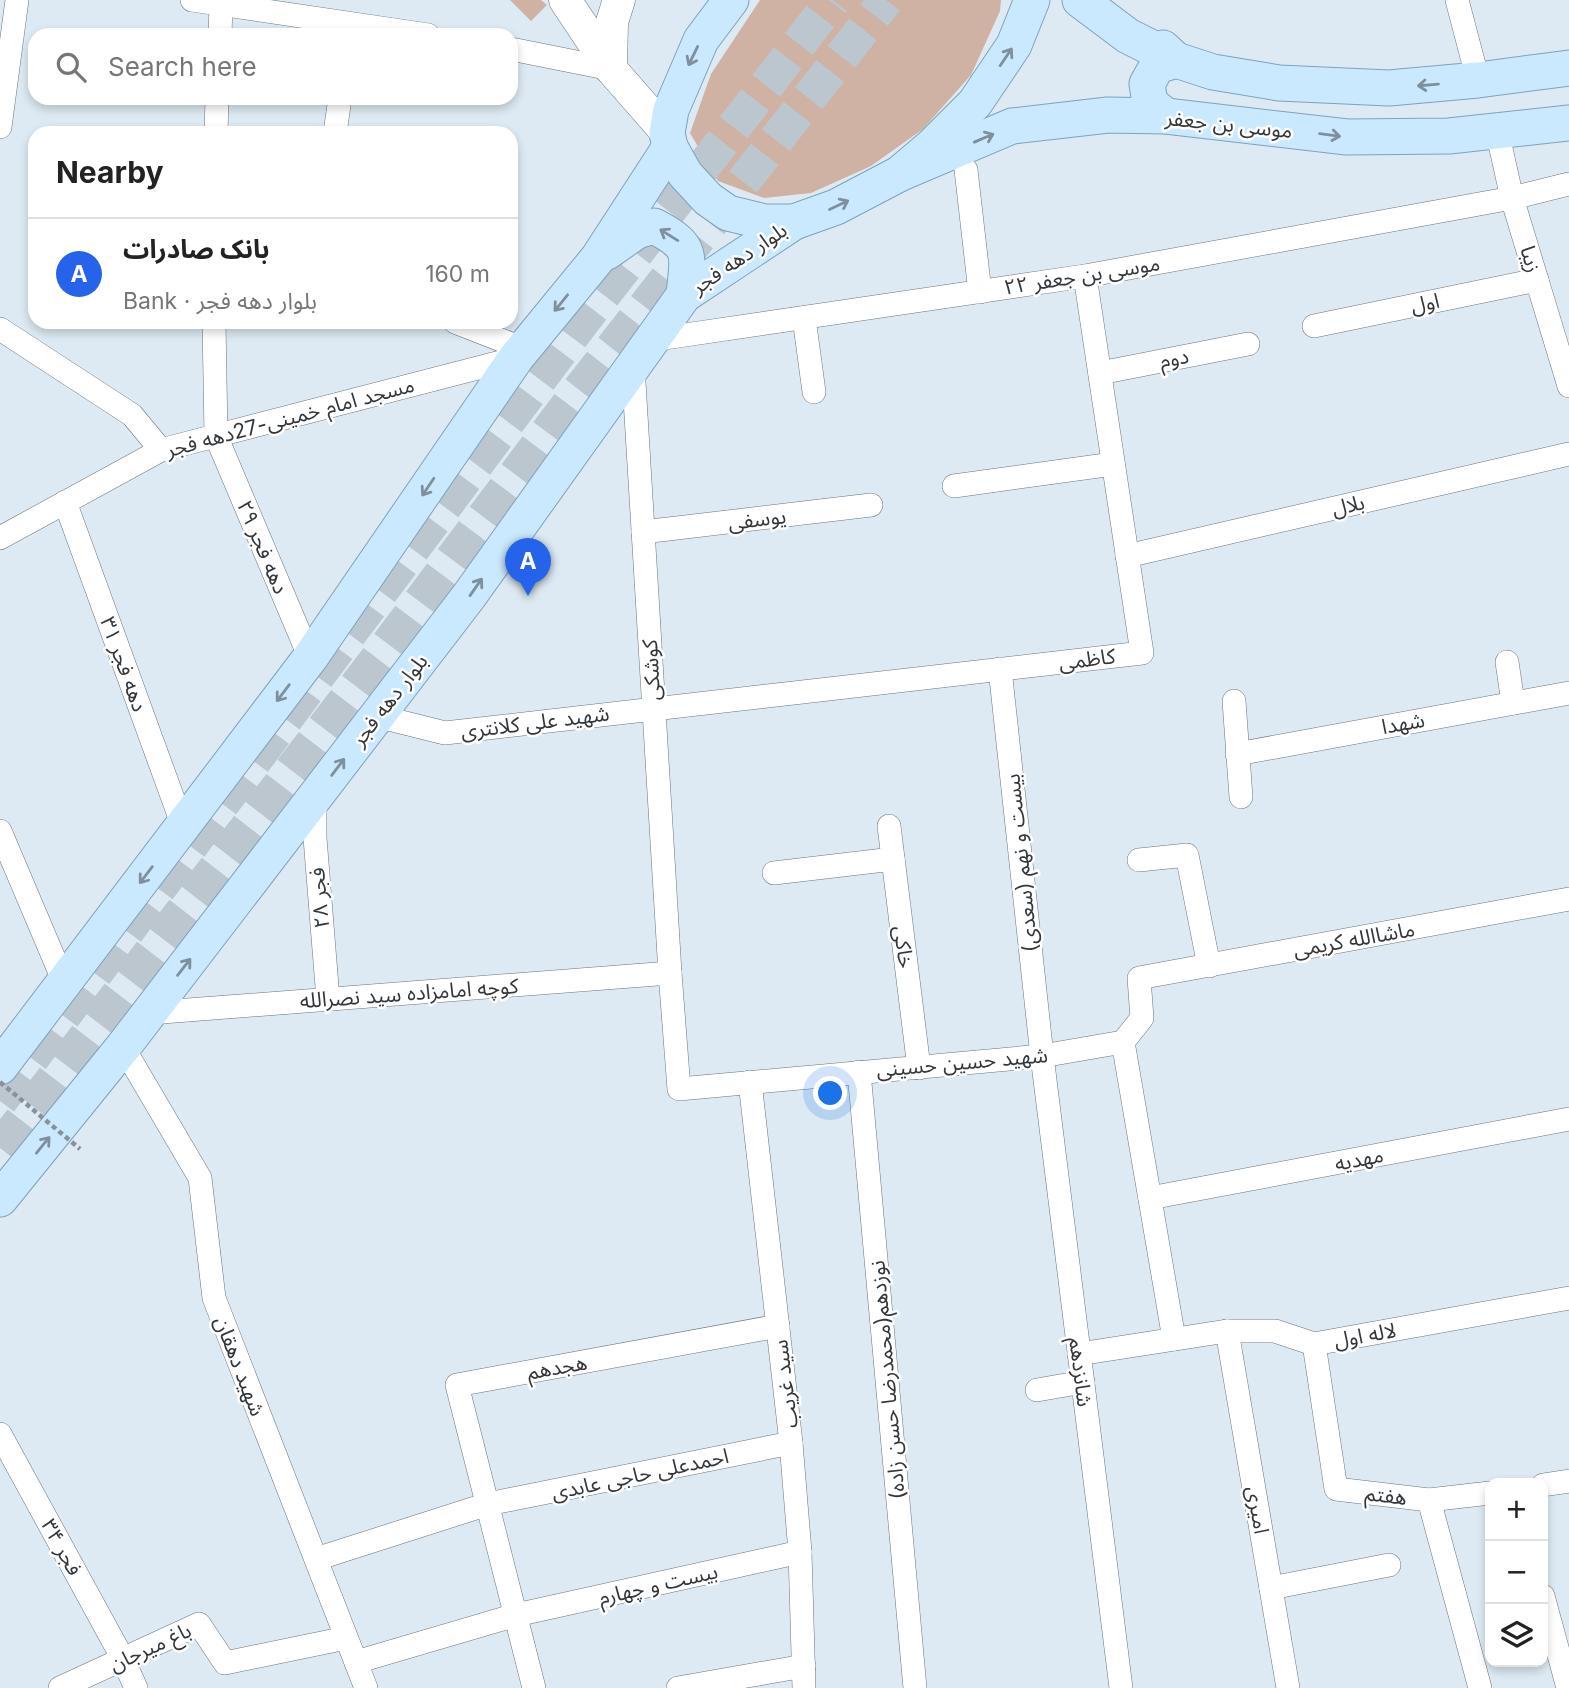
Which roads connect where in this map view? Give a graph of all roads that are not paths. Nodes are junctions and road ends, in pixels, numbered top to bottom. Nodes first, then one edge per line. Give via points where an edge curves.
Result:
1 (17, 0) edge
2 (192, 0) edge
3 (565, 0) edge
4 (619, 0) edge
5 (731, 0) edge
6 (1032, 0) edge
7 (1080, 0) edge
8 (1117, 0) edge
9 (1457, 0) edge
10 (221, 5) junction
11 (219, 28) edge
12 (344, 28) edge
13 (518, 50) edge
14 (1176, 60) junction
15 (1569, 68) edge
16 (611, 69) junction
17 (1478, 80) junction
18 (217, 105) edge
19 (339, 105) edge
20 (1166, 116) junction
21 (1569, 123) edge
22 (216, 126) edge
23 (336, 126) edge
24 (0, 127) edge
25 (1497, 131) junction
26 (668, 140) junction
27 (966, 170) dead end
28 (899, 174) junction
29 (1569, 184) edge
30 (1512, 198) junction
31 (794, 222) junction
32 (598, 258) junction
33 (1085, 276) junction
34 (1537, 280) junction
35 (980, 292) junction
36 (684, 295) junction
37 (804, 318) junction
38 (1314, 326) dead end
39 (0, 329) edge
40 (214, 329) edge
41 (469, 329) edge
42 (1248, 344) dead end
43 (642, 353) junction
44 (520, 354) junction
45 (1100, 373) junction
46 (1569, 386) edge
47 (814, 392) dead end
48 (216, 436) junction
49 (161, 450) junction
50 (1569, 454) edge
51 (1114, 464) junction
52 (954, 486) dead end
53 (65, 502) junction
54 (870, 505) dead end
55 (643, 532) junction
56 (0, 538) edge
57 (1127, 556) junction
58 (310, 658) junction
59 (1507, 662) dead end
60 (1000, 669) junction
61 (1569, 693) edge
62 (1234, 701) dead end
63 (1513, 703) junction
64 (654, 708) junction
65 (377, 716) junction
66 (1237, 754) junction
67 (314, 797) junction
68 (1241, 797) dead end
69 (183, 826) junction
70 (889, 826) dead end
71 (1, 838) edge
72 (893, 859) junction
73 (1139, 860) dead end
74 (774, 873) dead end
75 (1569, 899) edge
76 (1209, 966) junction
77 (670, 973) junction
78 (64, 982) junction
79 (328, 999) junction
80 (149, 1013) junction
81 (15, 1033) edge
82 (1123, 1042) junction
83 (123, 1047) junction
84 (1042, 1056) junction
85 (0, 1067) edge
86 (919, 1068) junction
87 (859, 1072) junction
88 (750, 1082) junction
89 (1569, 1119) edge
90 (1150, 1198) junction
91 (0, 1199) edge
92 (1569, 1298) edge
93 (778, 1326) junction
94 (1227, 1331) junction
95 (1174, 1339) junction
96 (1314, 1344) junction
97 (1079, 1354) junction
98 (1083, 1382) junction
99 (1037, 1390) dead end
100 (0, 1434) edge
101 (791, 1443) junction
102 (1569, 1481) edge
103 (1548, 1484) edge
104 (1485, 1494) edge
105 (1429, 1500) junction
106 (488, 1504) junction
107 (800, 1552) junction
108 (316, 1559) junction
109 (1389, 1564) dead end
110 (1271, 1588) junction
111 (1545, 1604) edge
112 (516, 1615) junction
113 (346, 1638) junction
114 (123, 1659) junction
115 (356, 1662) junction
116 (804, 1677) edge
117 (60, 1688) edge
118 (136, 1688) edge
119 (366, 1688) edge
120 (534, 1688) edge
121 (678, 1688) edge
122 (915, 1688) edge
123 (1121, 1688) edge
124 (1288, 1688) edge
125 (1479, 1688) edge
126 (1568, 1688) edge

1 - 24 street
2 - 10 street
3 - 16 main road
4 - 16 main road via 612,22
5 -> 26 main road via 701,40 671,110
28 -> 6 main road via 975,103 1014,45
7 - 14 main road via 1128,36
8 - 14 main road
9 - 17 street
10 - 11 street
10 - 12 street
13 - 16 street
17 -> 14 main road via 1389,88 1279,83 1213,72
14 - 20 main road via 1157,66 1147,84 1150,103
15 - 17 main road
16 - 26 main road
18 - 22 street
19 - 23 street
20 -> 25 main road, موسی بن جعفر via 1347,137
28 -> 20 main road, موسی بن جعفر via 1012,126 1108,115
21 - 25 main road, موسی بن جعفر
25 - 30 street, زیبا
26 - 31 main road via 685,174 728,214
26 - 32 main road
27 - 35 street
31 -> 28 main road via 836,207
29 - 30 street, موسی بن جعفر ۲۲
30 - 33 street, موسی بن جعفر ۲۲
30 - 34 street, زیبا
31 - 36 main road, بلوار دهه فجر
36 -> 32 main road via 688,254 677,238 654,226 637,231
32 -> 44 main road
33 - 35 street, موسی بن جعفر ۲۲
33 - 45 street, کاظمی
34 - 38 street, اول
34 - 46 street, زیبا
35 - 37 street, موسی بن جعفر ۲۲
36 - 43 main road, بلوار دهه فجر
37 - 43 street, موسی بن جعفر ۲۲
37 - 47 street
39 - 49 street via 132,415
40 - 48 street
41 - 44 street
42 - 45 street, دوم
43 - 55 street, کوشکی
65 -> 43 main road, بلوار دهه فجر via 469,596
44 - 48 street, مسجد امام خمینی-27دهه فجر
44 -> 58 main road
45 - 51 street, کاظمی
48 - 49 street, مسجد امام خمینی-27دهه فجر
48 - 58 street, دهه فجر ۲۹
49 - 53 street, مسجد امام خمینی-27دهه فجر
50 - 57 street, بلال
51 - 52 street
51 - 57 street, کاظمی
53 - 56 street, مسجد امام خمینی-27دهه فجر
53 - 69 street, دهه فجر ۳۱
54 - 55 street, یوسفی
55 - 64 street, کوشکی
57 - 60 street, کاظمی via 1142,653
58 -> 69 main road
59 - 63 street
60 - 64 street, کاظمی
60 - 84 street, بیست و نهم (سعدی)
61 - 63 street, شهدا
62 - 66 street
63 - 66 street, شهدا
64 - 65 street, شهید علی کلانتری via 445,733
64 - 77 street, کوشکی
67 -> 65 main road, بلوار دهه فجر
66 - 68 street
67 - 79 street, فجر ۲۸
80 -> 67 main road, بلوار دهه فجر
69 -> 78 main road
70 - 72 street, خاکی
71 - 78 street
72 - 74 street
72 - 86 street, خاکی
73 - 76 street via 1187,855
75 - 76 street, ماشاالله کریمی
76 - 82 street, ماشاالله کریمی via 1139,978 1142,1018
77 - 79 street, کوچه امامزاده سید نصرالله
77 - 88 street, شهید حسین حسینی via 680,1089
78 - 81 main road
79 - 80 street, کوچه امامزاده سید نصرالله
80 - 83 main road, بلوار دهه فجر
81 - 85 main road
82 - 84 street, شهید حسین حسینی
82 - 90 street
91 -> 83 main road, بلوار دهه فجر
83 - 108 street, شهید دهقان via 200,1178 214,1298
84 - 86 street, شهید حسین حسینی
84 - 97 street, شانزدهم
86 - 87 street, شهید حسین حسینی
87 - 88 street, شهید حسین حسینی
87 - 122 street, نوزدهم(محمدرضا حسن زاده)
88 - 93 street, سید غریب
89 - 90 street, مهدیه
90 - 95 street
92 - 96 street, لاله اول
93 - 101 street, سید غریب
93 - 106 street, هجدهم via 457,1385
94 - 95 street, لاله اول
94 - 96 street, لاله اول via 1275,1331
94 - 110 street, امیری
95 - 97 street, لاله اول
96 - 105 street, هفتم via 1336,1489
97 - 98 street, شانزدهم
98 - 99 street
98 - 123 street, شانزدهم
100 - 114 street, فجر ۳۴
101 - 106 street, احمدعلی حاجی عابدی
101 - 107 street, سید غریب
102 - 103 street
104 - 105 street
105 - 125 street, هفتم
106 - 108 street, احمدعلی حاجی عابدی
106 - 112 street
107 - 112 street, بیست و چهارم
107 - 116 street, سید غریب
108 - 113 street, شهید دهقان
109 - 110 street
110 - 124 street, امیری
111 - 126 street
112 - 115 street, بیست و چهارم
112 - 120 street
113 - 114 street, باغ میرجان via 225,1663 199,1624
113 - 115 street, شهید دهقان
114 - 117 street, باغ میرجان
114 - 118 street, فجر ۳۴
115 - 119 street, شهید دهقان
116 - 121 street

